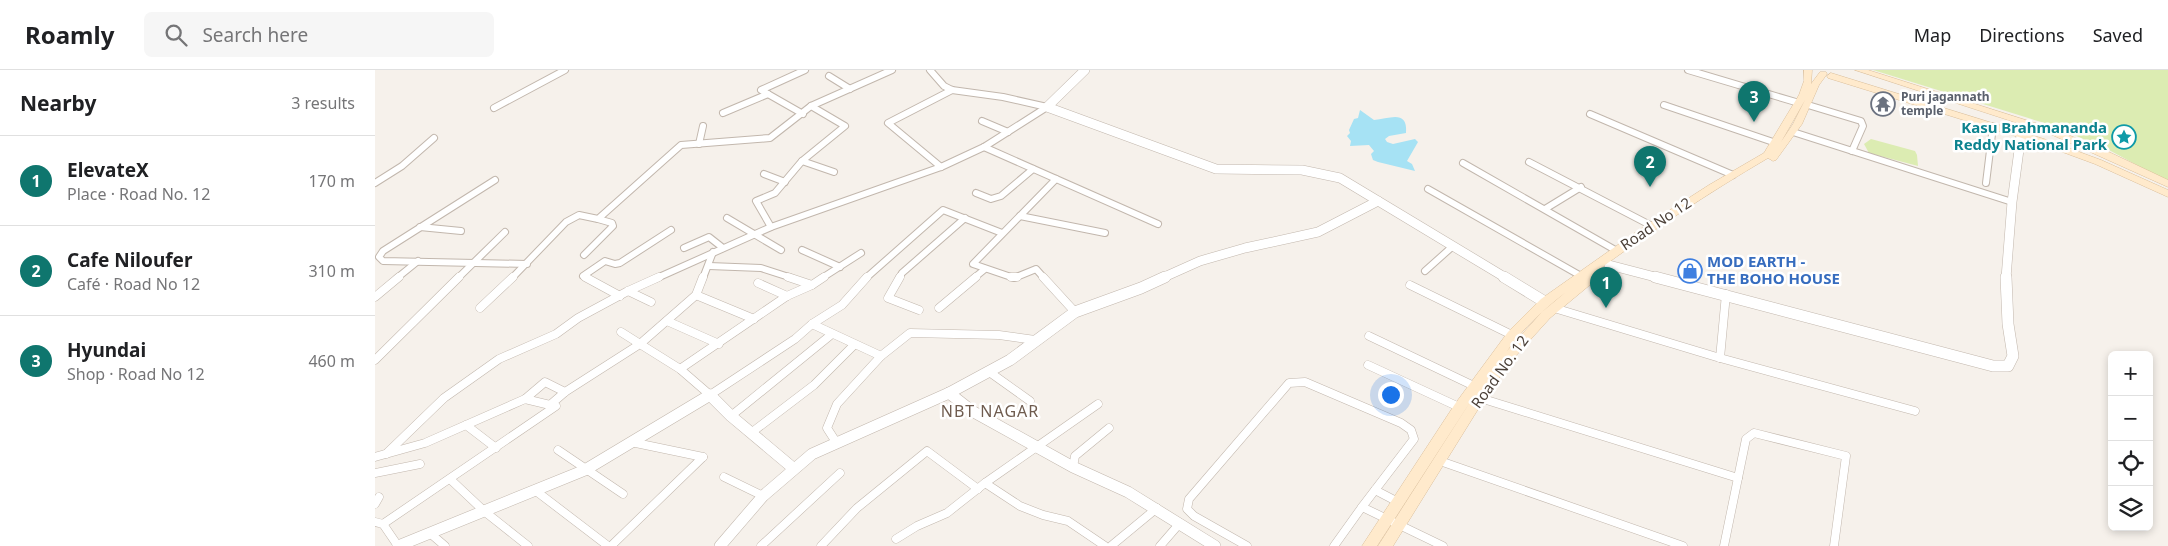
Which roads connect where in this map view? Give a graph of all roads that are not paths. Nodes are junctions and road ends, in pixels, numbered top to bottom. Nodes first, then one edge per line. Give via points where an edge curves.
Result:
1 (565, 70) edge
2 (805, 70) edge
3 (892, 70) edge
4 (930, 70) edge
5 (1085, 70) edge
6 (1688, 70) edge
7 (1720, 70) edge
8 (1808, 70) edge
9 (1851, 70) edge
10 (1859, 70) edge
11 (1822, 73) edge
12 (829, 76) dead end
13 (1715, 78) junction
14 (850, 89) junction
15 (952, 90) junction
16 (767, 94) junction
17 (1803, 104) junction
18 (1664, 105) dead end
19 (811, 106) junction
20 (1047, 107) junction
21 (494, 108) dead end
22 (723, 113) dead end
23 (803, 114) junction
24 (1590, 114) dead end
25 (982, 121) dead end
26 (703, 126) dead end
27 (1993, 126) junction
28 (1008, 132) junction
29 (1793, 132) junction
30 (2021, 135) junction
31 (434, 138) dead end
32 (1776, 143) junction
33 (699, 144) junction
34 (984, 147) junction
35 (1852, 151) junction
36 (802, 161) junction
37 (1529, 162) dead end
38 (1463, 163) dead end
39 (941, 167) junction
40 (1033, 169) junction
41 (834, 172) dead end
42 (764, 174) dead end
43 (1733, 175) junction
44 (1056, 179) junction
45 (495, 180) dead end
46 (785, 182) junction
47 (375, 183) edge
48 (1985, 183) dead end
49 (2168, 184) edge
50 (1581, 187) junction
51 (1428, 189) dead end
52 (976, 193) dead end
53 (2168, 194) edge
54 (1378, 201) junction
55 (2012, 202) junction
56 (1545, 209) junction
57 (1019, 216) junction
58 (727, 218) dead end
59 (965, 218) junction
60 (598, 219) junction
61 (1158, 224) dead end
62 (1652, 226) junction
63 (420, 227) junction
64 (771, 227) junction
65 (671, 230) dead end
66 (461, 231) dead end
67 (505, 232) dead end
68 (1003, 233) junction
69 (1105, 233) dead end
70 (753, 234) junction
71 (1453, 246) junction
72 (684, 248) dead end
73 (723, 248) junction
74 (781, 250) dead end
75 (802, 250) dead end
76 (1617, 251) junction
77 (713, 252) junction
78 (861, 253) dead end
79 (584, 255) dead end
80 (418, 262) junction
81 (473, 264) junction
82 (527, 264) junction
83 (1609, 265) junction
84 (709, 266) junction
85 (840, 267) junction
86 (985, 269) junction
87 (1425, 272) dead end
88 (1581, 276) junction
89 (758, 284) dead end
90 (812, 285) junction
91 (1410, 285) dead end
92 (628, 291) junction
93 (1726, 294) junction
94 (697, 295) junction
95 (620, 296) junction
96 (787, 296) junction
97 (375, 297) edge
98 (651, 302) dead end
99 (1549, 305) junction
100 (480, 308) dead end
101 (939, 308) dead end
102 (919, 310) dead end
103 (1075, 312) junction
104 (754, 319) junction
105 (667, 321) junction
106 (812, 324) junction
107 (621, 332) dead end
108 (832, 334) junction
109 (1512, 335) junction
110 (1369, 336) dead end
111 (1035, 340) junction
112 (640, 344) junction
113 (719, 344) junction
114 (854, 345) junction
115 (881, 356) junction
116 (1720, 358) junction
117 (375, 360) edge
118 (1369, 365) dead end
119 (680, 369) junction
120 (989, 371) junction
121 (565, 392) junction
122 (1477, 392) junction
123 (949, 393) junction
124 (710, 395) junction
125 (525, 399) junction
126 (1029, 401) dead end
127 (1098, 404) dead end
128 (550, 405) junction
129 (1459, 407) junction
130 (1915, 411) dead end
131 (731, 416) junction
132 (466, 425) junction
133 (1109, 428) dead end
134 (751, 433) junction
135 (631, 442) junction
136 (836, 442) junction
137 (1035, 447) junction
138 (496, 448) junction
139 (558, 450) dead end
140 (386, 454) junction
141 (375, 457) edge
142 (1440, 461) junction
143 (420, 464) dead end
144 (1073, 467) junction
145 (793, 468) junction
146 (585, 470) junction
147 (375, 473) edge
148 (840, 473) dead end
149 (724, 477) dead end
150 (1737, 478) junction
151 (450, 480) junction
152 (982, 486) junction
153 (1375, 490) junction
154 (536, 491) junction
155 (623, 494) dead end
156 (763, 496) junction
157 (375, 497) edge
158 (1398, 502) junction
159 (375, 504) edge
160 (1362, 507) junction
161 (1157, 508) junction
162 (484, 511) junction
163 (379, 523) edge
164 (1180, 523) junction
165 (1392, 523) junction
166 (431, 534) junction
167 (896, 539) dead end
168 (398, 546) edge
169 (445, 546) edge
170 (528, 546) edge
171 (610, 546) edge
172 (720, 546) edge
173 (761, 546) edge
174 (821, 546) edge
175 (1105, 546) edge
176 (1111, 546) edge
177 (1161, 546) edge
178 (1215, 546) edge
179 (1247, 546) edge
180 (1334, 546) edge
181 (1369, 546) edge
182 (1385, 546) edge
183 (1443, 546) edge
184 (1683, 546) edge
185 (1724, 546) edge
186 (1834, 546) edge

1 - 21 street
2 - 16 street via 761,90
3 - 14 street
4 - 15 street
5 - 20 street
6 - 13 street
7 - 13 street
8 - 17 main road, Road No 12
9 - 11 main road via 1844,75
10 - 49 main road via 2051,131 2108,154
11 - 17 main road, Road No. 12
11 - 27 main road
12 - 14 street
13 - 17 street
14 - 19 street
15 - 20 street
15 - 39 street via 889,123
16 - 22 street
16 - 23 street
17 - 29 main road, Road No. 12
17 - 32 main road, Road No 12
17 - 35 street via 1861,121 1863,126
18 - 32 street
19 - 23 street
19 - 36 street via 845,126
20 - 28 street
20 - 54 street via 1216,169 1302,170 1340,178
23 - 33 street via 770,138
24 - 43 street
25 - 28 street
26 - 33 street
27 - 30 main road
27 - 48 street
28 - 34 street
29 - 35 street
29 - 83 main road, Road No. 12 via 1772,159 1653,233
30 - 53 main road via 2098,162
30 - 55 street
31 - 47 street via 403,166
32 - 43 main road, Road No 12 via 1767,155
33 - 60 street via 681,146
34 - 39 street
34 - 40 street
35 - 55 street
36 - 41 street
36 - 46 street
37 - 50 street
38 - 56 street
39 - 64 street
40 - 44 street
40 - 52 street via 1001,196 991,199
42 - 46 street
43 - 62 main road, Road No 12
44 - 57 street
44 - 61 street
45 - 63 street
46 - 64 street via 774,194 756,201
50 - 56 street
50 - 62 street
51 - 88 street
54 - 71 street
54 - 103 street via 1318,232 1200,261 1141,288
55 - 93 street via 2005,286 2013,356 2008,366 1993,366
56 - 76 street
57 - 68 street
57 - 69 street
58 - 70 street
59 - 68 street
59 - 102 street via 902,273 888,298
59 - 106 street via 943,210 874,269 842,305
60 - 79 street via 612,222 613,226
60 - 82 street via 579,215 572,218
62 - 76 main road, Road No 12
63 - 66 street
63 - 80 street via 379,257 383,261
64 - 70 street
65 - 95 street via 620,263 605,261 583,276
67 - 81 street
68 - 86 street via 973,264
70 - 73 street
70 - 74 street
71 - 87 street
71 - 99 street
72 - 73 street via 709,237
73 - 77 street
75 - 85 street
76 - 88 main road, Road No 12
77 - 84 street
77 - 92 street
78 - 85 street
80 - 81 street
80 - 97 street
81 - 82 street
81 - 117 street
82 - 100 street
83 - 93 street
83 - 99 main road, Road No. 12
84 - 90 street via 761,268
84 - 94 street
85 - 90 street
86 - 101 street
86 - 103 street via 1014,278 1037,268
88 - 99 main road, Road No 12
89 - 96 street
90 - 96 street
91 - 109 street
92 - 95 street
92 - 98 street
93 - 116 street
94 - 104 street
94 - 105 street
95 - 140 street via 578,318 556,334 499,359 444,398
96 - 104 street
99 - 109 main road, Road No 12
99 - 116 street
99 - 122 main road, Road No. 12
103 - 111 street
104 - 113 street
105 - 112 street
105 - 113 street
106 - 108 street
106 - 124 street via 795,339
107 - 112 street
108 - 114 street
108 - 131 street
109 - 122 main road, Road No 12
110 - 122 street
111 - 115 street via 999,335 910,333
111 - 120 street via 1010,360
112 - 119 street
112 - 121 street
113 - 119 street
114 - 115 street
114 - 134 street via 814,385
115 - 136 street via 837,404 827,428
116 - 130 street
118 - 129 street
119 - 124 street
120 - 123 street
120 - 126 street
121 - 125 street via 545,382
121 - 128 street
122 - 129 main road, Road No 12
122 - 142 main road, Road No. 12
122 - 150 street
123 - 136 street
123 - 137 street via 972,411
124 - 131 street
124 - 135 street
125 - 128 street
125 - 132 street
127 - 137 street
128 - 138 street via 556,406
129 - 158 main road, Road No 12
131 - 134 street
132 - 138 street
132 - 140 street via 425,443
133 - 144 street via 1075,456
134 - 145 street
135 - 146 street
135 - 171 street via 703,457
136 - 145 street
137 - 144 street
137 - 152 street
138 - 151 street
139 - 146 street
140 - 141 street
142 - 165 main road, Road No. 12
142 - 184 street
143 - 147 street
144 - 161 street
145 - 156 street
146 - 154 street
146 - 155 street
148 - 173 street
149 - 156 street
150 - 185 street
150 - 186 street via 1746,439 1755,433 1846,456
151 - 162 street
151 - 163 street
152 - 167 street via 947,514
152 - 174 street via 927,451 857,508
152 - 175 street via 1020,506 1069,521
153 - 158 street
153 - 160 street
153 - 179 street via 1414,439 1411,430 1305,382 1289,383 1189,499 1187,508 1194,516
154 - 162 street
154 - 171 street
156 - 172 street
157 - 159 street via 379,497
158 - 165 main road, Road No 12
160 - 165 street
160 - 180 street
161 - 164 street
161 - 176 street
162 - 166 street
162 - 170 street
163 - 168 street
164 - 177 street
164 - 178 street
165 - 181 main road, Road No 12
165 - 182 main road, Road No. 12
165 - 183 street
166 - 168 street
166 - 169 street

